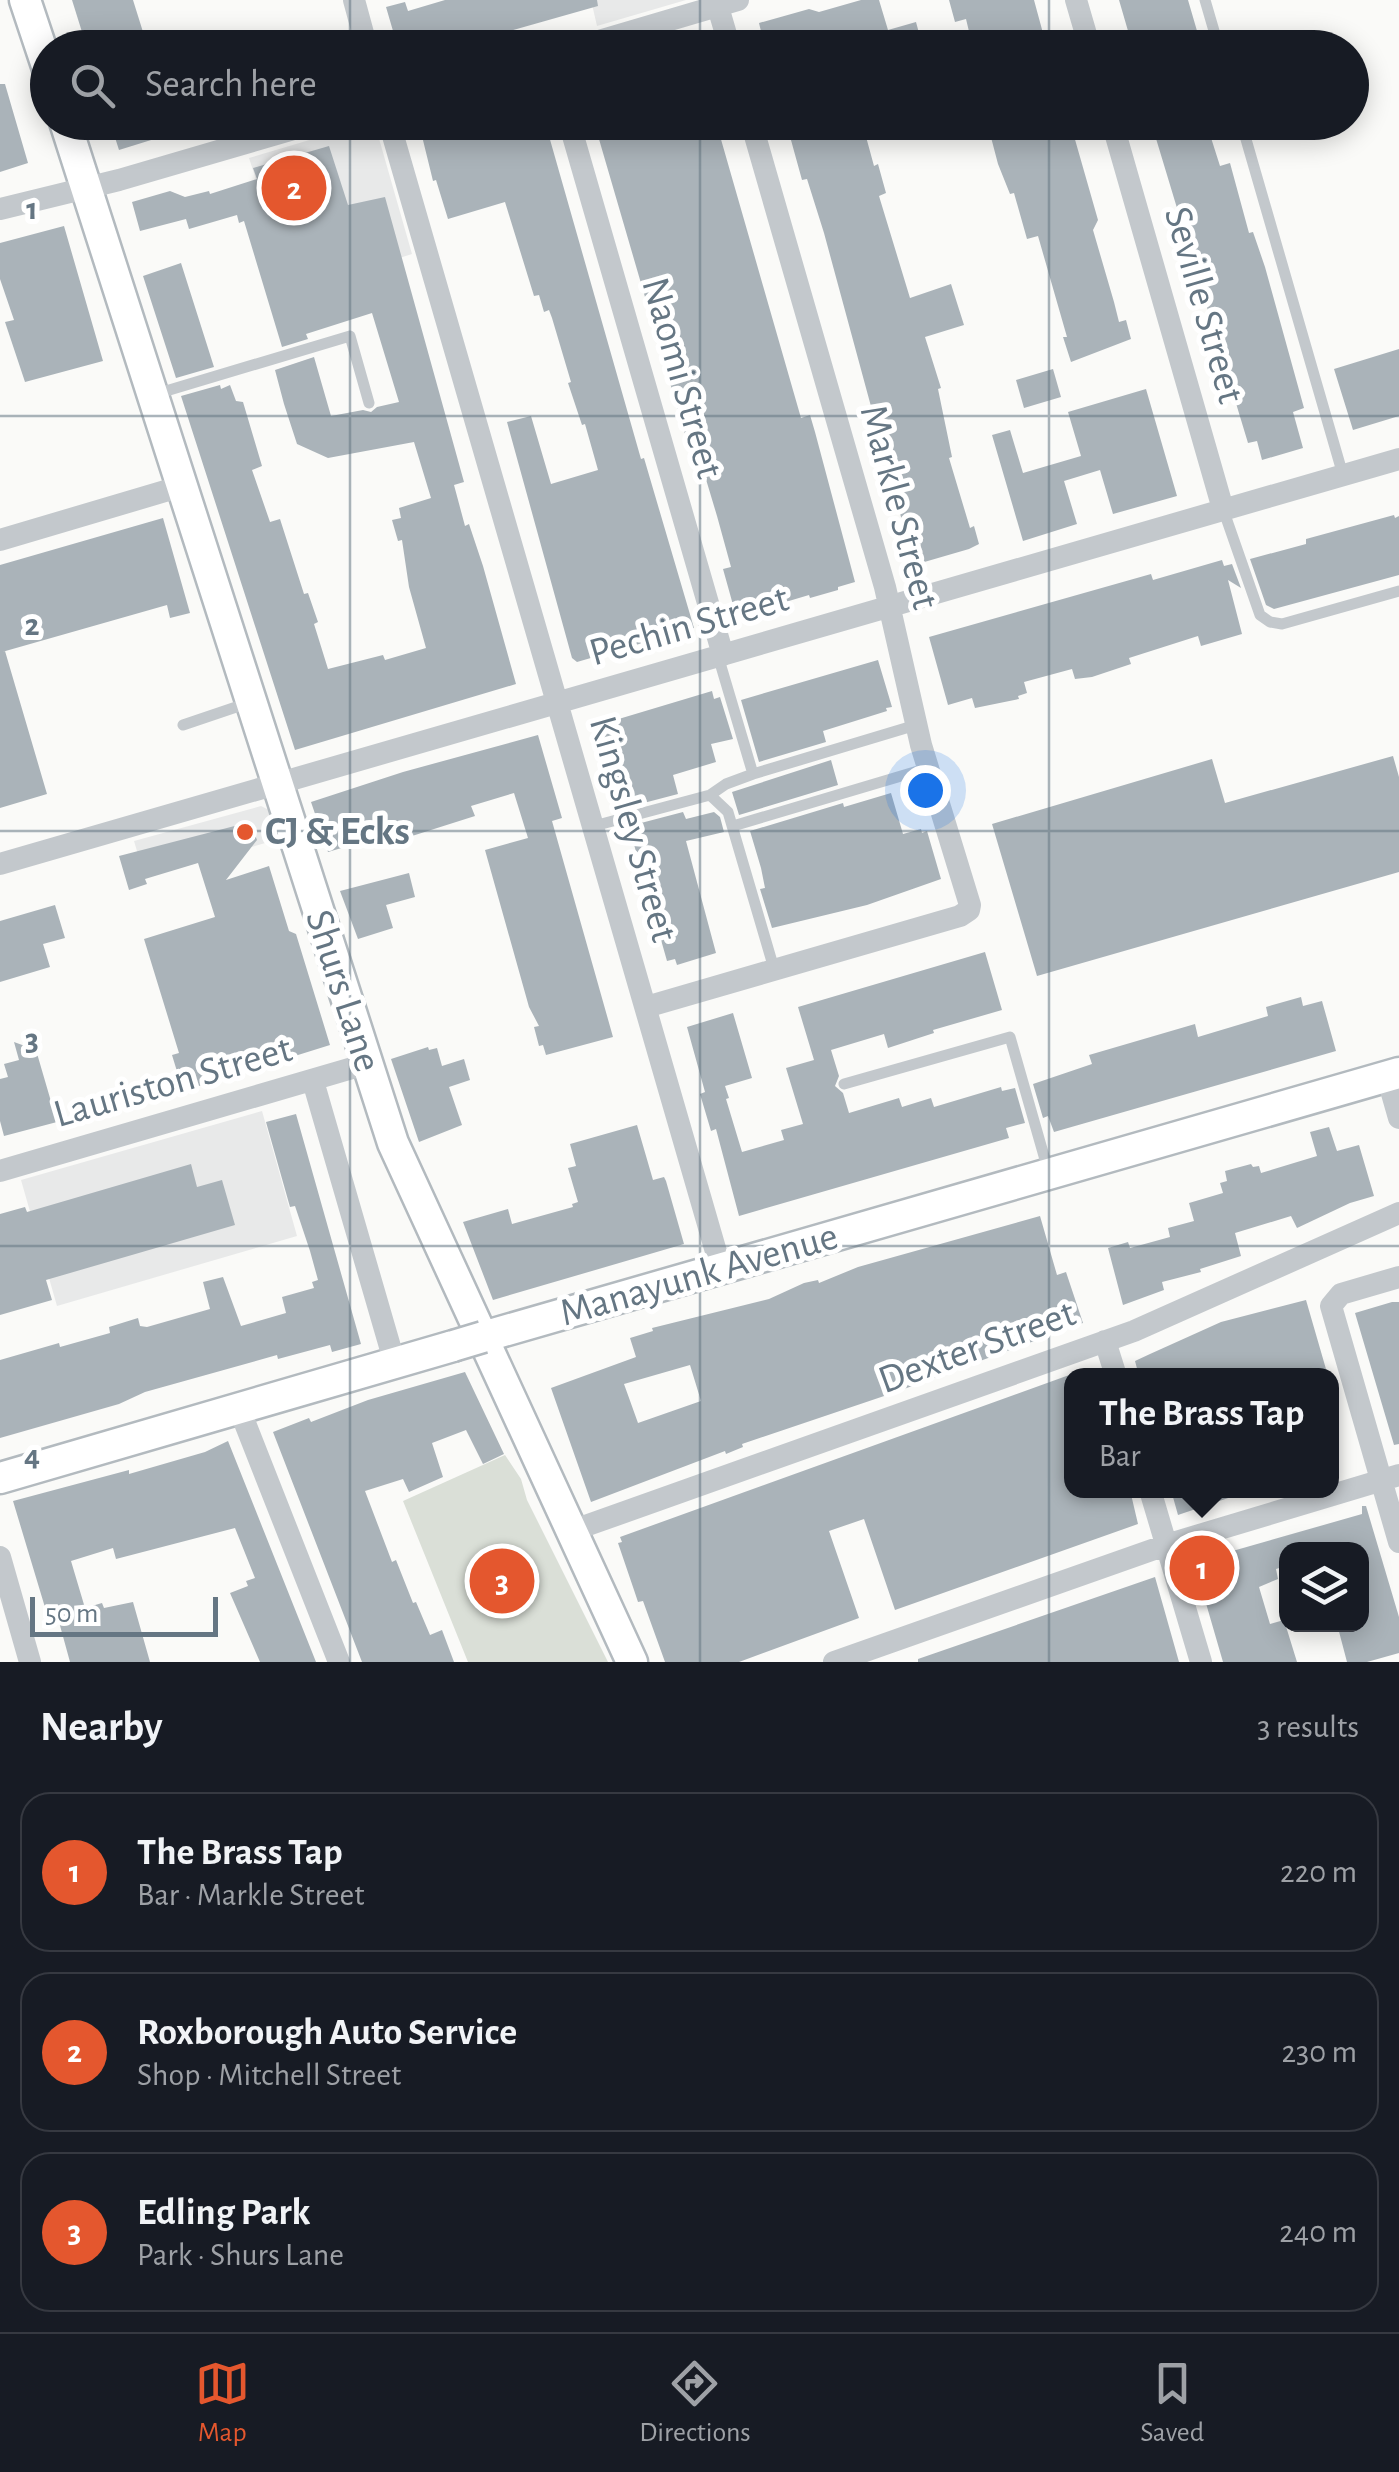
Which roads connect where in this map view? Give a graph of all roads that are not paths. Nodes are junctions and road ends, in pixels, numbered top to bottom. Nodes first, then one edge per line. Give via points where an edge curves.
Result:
1 (25, 0) edge
2 (354, 0) edge
3 (1076, 0) edge
4 (1205, 0) edge
5 (724, 2) edge
6 (35, 30) edge
7 (362, 30) edge
8 (633, 30) edge
9 (728, 30) edge
10 (1085, 30) edge
11 (1214, 30) edge
12 (70, 140) edge
13 (255, 140) edge
14 (394, 140) edge
15 (575, 140) edge
16 (756, 140) edge
17 (1117, 140) edge
18 (1246, 140) edge
19 (86, 188) junction
20 (0, 210) edge
21 (152, 395) junction
22 (369, 403) dead end
23 (1399, 459) edge
24 (1343, 475) junction
25 (182, 486) junction
26 (1223, 509) junction
27 (0, 540) edge
28 (1399, 591) edge
29 (889, 608) junction
30 (720, 656) junction
31 (251, 702) junction
32 (558, 703) junction
33 (183, 725) dead end
34 (916, 725) junction
35 (928, 768) junction
36 (753, 774) junction
37 (277, 785) junction
38 (710, 795) junction
39 (594, 826) junction
40 (733, 826) junction
41 (0, 864) edge
42 (774, 972) junction
43 (646, 1007) junction
44 (366, 1064) junction
45 (1393, 1074) edge
46 (313, 1080) junction
47 (844, 1084) dead end
48 (1399, 1118) edge
49 (0, 1170) edge
50 (1048, 1174) junction
51 (1399, 1214) edge
52 (721, 1270) junction
53 (1399, 1277) edge
54 (1105, 1341) junction
55 (395, 1364) junction
56 (1113, 1368) edge
57 (240, 1408) junction
58 (0, 1478) edge
59 (1390, 1478) edge
60 (1339, 1493) edge
61 (1152, 1498) edge
62 (1323, 1498) edge
63 (571, 1530) junction
64 (1399, 1542) edge
65 (1166, 1545) junction
66 (0, 1558) edge
67 (30, 1662) edge
68 (340, 1662) edge
69 (632, 1662) edge
70 (834, 1662) edge
71 (1201, 1662) edge

1 - 6 street
2 - 7 street
3 - 10 street
4 - 11 lane
5 - 8 street
5 - 9 street
12 - 19 street, Shurs Lane
13 - 19 street
14 - 32 street, Kingsley Street
15 - 30 street, Naomi Street
16 - 29 street, Markle Street
17 - 26 street, Seville Street
18 - 24 lane
19 - 20 street
19 - 21 street, Shurs Lane
21 - 22 lane via 350,336
21 - 25 street, Shurs Lane
23 - 24 street, Pechin Street
24 - 26 street, Pechin Street
25 - 27 street
25 - 31 street, Shurs Lane
26 - 28 lane via 1260,615 1270,622
26 - 29 street, Pechin Street
29 - 30 street, Pechin Street
29 - 34 street, Markle Street
30 - 32 street, Pechin Street
30 - 36 lane
31 - 33 lane
31 - 37 street, Shurs Lane
32 - 37 street, Pechin Street
32 - 39 street, Kingsley Street
34 - 35 street, Markle Street
34 - 36 lane
35 - 40 lane
35 - 42 street, Markle Street via 969,910
36 - 38 lane
37 - 41 street, Pechin Street
37 - 44 street, Shurs Lane
38 - 39 lane
38 - 40 lane
39 - 43 street, Kingsley Street
40 - 42 lane
42 - 43 street
43 - 52 street, Kingsley Street
44 - 46 street, Lauriston Street
44 - 63 street, Shurs Lane via 406,1172
45 - 48 street
45 - 50 street, Manayunk Avenue
46 - 49 street, Lauriston Street
46 - 55 street
47 - 50 lane via 1010,1037
50 - 52 street, Manayunk Avenue
51 - 54 street, Dexter Street
52 - 55 street, Manayunk Avenue, bridge
53 - 59 street via 1340,1294 1331,1311
54 - 56 street
54 - 63 street, Dexter Street
55 - 57 street, Manayunk Avenue
57 - 58 street, Manayunk Avenue
57 - 68 street
59 - 60 street
59 - 64 street
61 - 65 street
62 - 65 street
63 - 69 street, Shurs Lane
65 - 70 street
65 - 71 street
66 - 67 street

